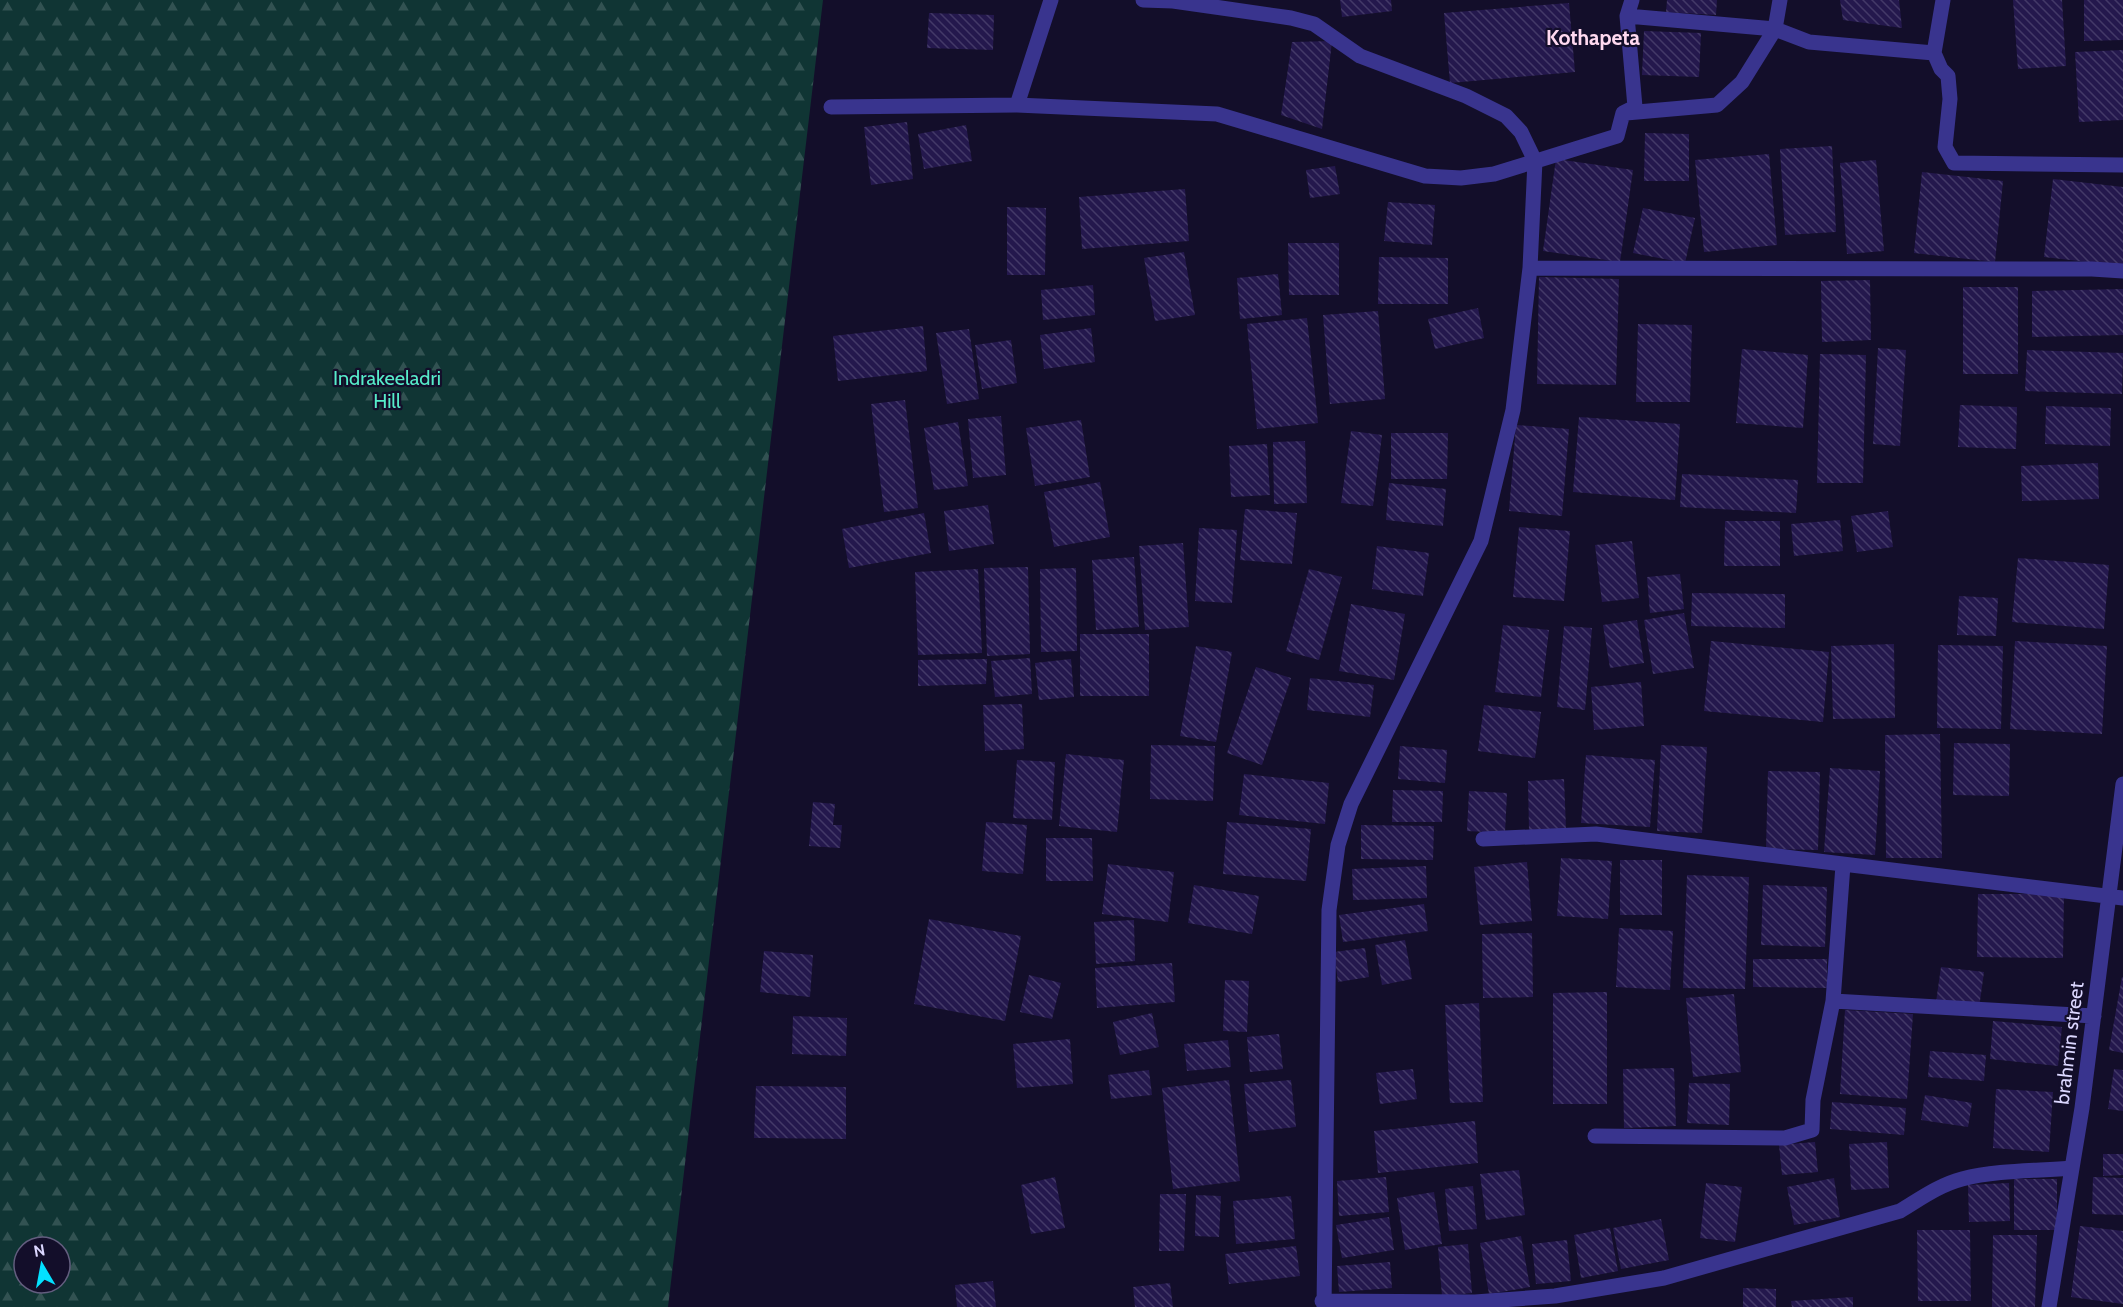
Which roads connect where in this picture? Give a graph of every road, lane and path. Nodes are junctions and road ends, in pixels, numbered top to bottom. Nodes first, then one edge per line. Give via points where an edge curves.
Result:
1 (1051, 0) edge
2 (1143, 0) edge
3 (1632, 0) edge
4 (1780, 0) edge
5 (1943, 0) edge
6 (1627, 16) junction
7 (1775, 29) junction
8 (1934, 53) junction
9 (1017, 105) junction
10 (831, 107) dead end
11 (1623, 113) junction
12 (1535, 161) junction
13 (2123, 165) edge
14 (1530, 268) junction
15 (2123, 271) edge
16 (2123, 784) edge
17 (1483, 838) dead end
18 (1844, 864) junction
19 (2116, 898) edge
20 (1833, 1001) junction
21 (2094, 1016) junction
22 (1595, 1136) dead end
23 (2072, 1168) junction
24 (1323, 1304) edge
25 (2049, 1307) edge

1 - 9 street
2 - 12 street via 1314,24 1360,56 1466,96 1506,116 1521,132
3 - 6 street
4 - 7 street
5 - 8 street
6 - 7 street
6 - 11 street via 1635,107
7 - 8 street via 1809,42
7 - 11 street via 1742,82 1717,105
8 - 13 street via 1948,76 1945,147 1954,163
9 - 10 street
9 - 12 street via 1217,114 1425,176 1461,178 1494,174
11 - 12 street via 1617,136
12 - 14 street
14 - 15 street
14 - 24 street via 1513,410 1481,542 1351,804 1338,845 1329,910
16 - 19 street, brahmin street
17 - 18 street via 1596,834
18 - 19 street
18 - 20 street
19 - 21 street, brahmin street
20 - 21 street
20 - 22 street via 1812,1130 1785,1138
21 - 23 street, brahmin street
23 - 24 street via 1960,1179 1900,1211 1664,1278 1555,1296 1474,1302
23 - 25 street, brahmin street

